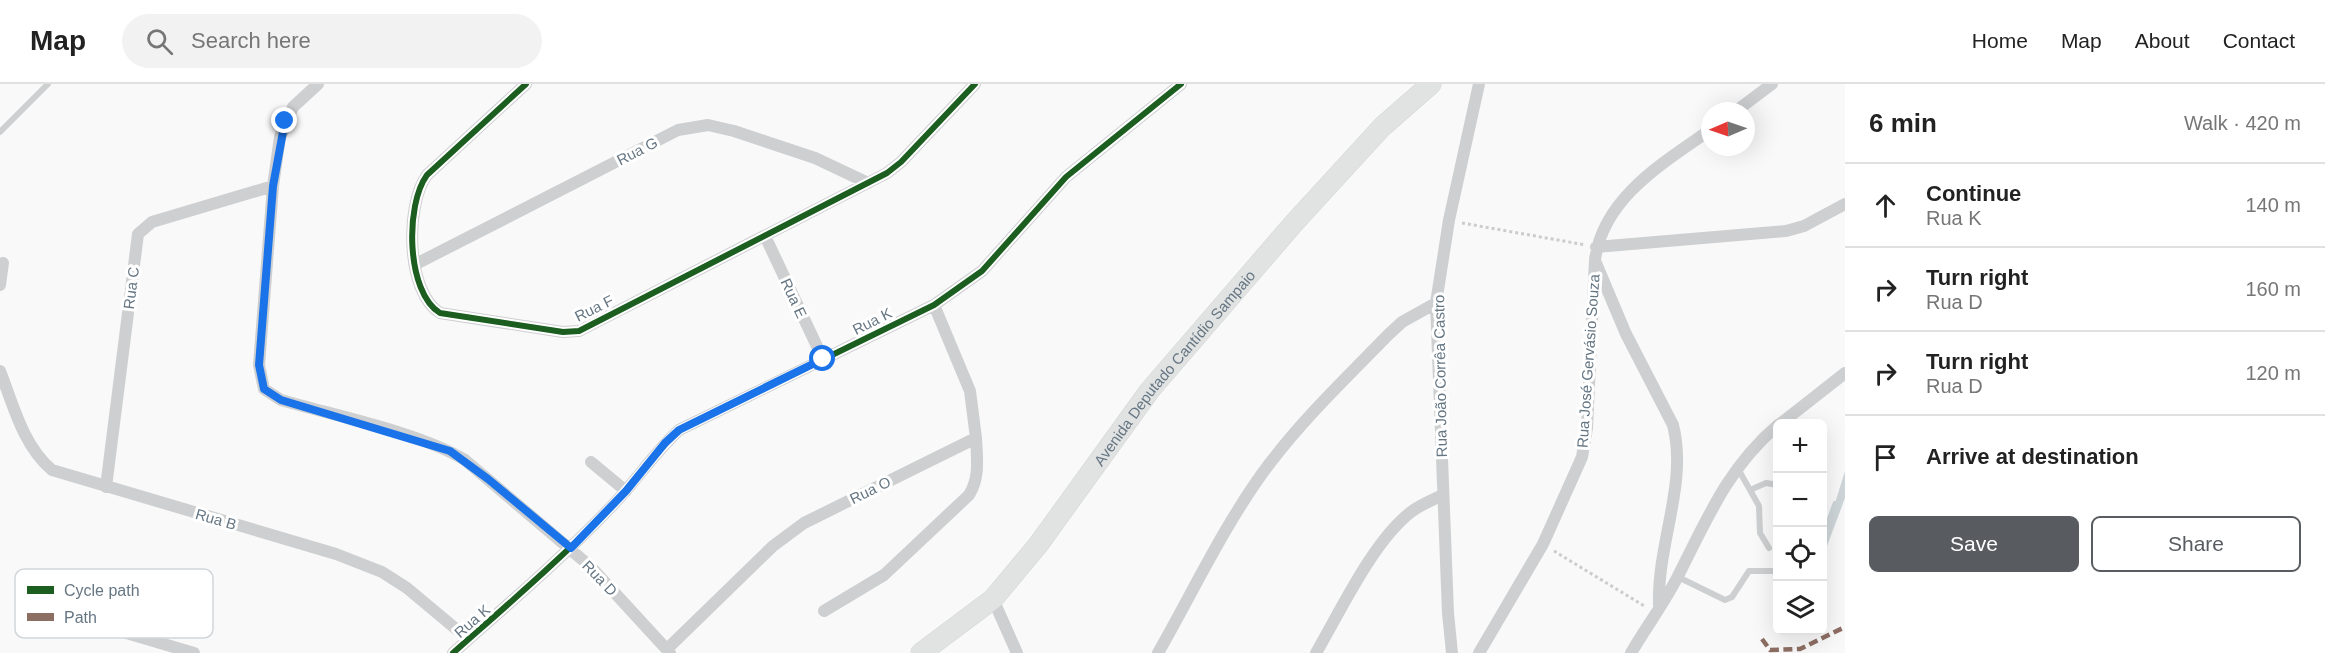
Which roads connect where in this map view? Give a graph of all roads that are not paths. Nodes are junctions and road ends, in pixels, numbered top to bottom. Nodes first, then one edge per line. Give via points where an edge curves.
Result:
1 (48, 84) edge
2 (318, 84) edge
3 (526, 84) edge
4 (975, 84) edge
5 (1181, 84) edge
6 (1431, 84) edge
7 (1471, 84) edge
8 (1479, 84) edge
9 (1772, 84) edge
10 (1473, 102) junction
11 (1748, 102) edge
12 (0, 132) edge
13 (1701, 136) edge
14 (868, 183) junction
15 (273, 186) junction
16 (1845, 204) edge
17 (765, 236) junction
18 (1595, 254) junction
19 (3, 263) dead end
20 (416, 264) junction
21 (0, 285) edge
22 (1436, 303) junction
23 (934, 305) junction
24 (823, 359) junction
25 (0, 371) edge
26 (1845, 373) edge
27 (1785, 419) edge
28 (1773, 430) edge
29 (976, 438) junction
30 (591, 462) dead end
31 (1737, 466) junction
32 (1773, 484) edge
33 (106, 487) junction
34 (1750, 490) junction
35 (626, 491) junction
36 (1443, 495) junction
37 (571, 548) junction
38 (1769, 548) dead end
39 (1773, 571) edge
40 (1678, 577) junction
41 (993, 599) junction
42 (1657, 609) junction
43 (824, 611) dead end
44 (143, 638) edge
45 (468, 639) junction
46 (669, 651) edge
47 (1634, 652) edge
48 (194, 653) edge
49 (453, 653) edge
50 (921, 653) edge
51 (1017, 653) edge
52 (1158, 653) edge
53 (1316, 653) edge
54 (1452, 653) edge
55 (1479, 653) edge

1 - 12 lane
2 - 15 street, Rua D via 292,107 285,121
3 - 20 street, Rua F via 420,185 411,230
4 - 14 street, Rua F via 902,162
5 - 23 street, Rua K via 1066,177 981,271
6 - 41 main road, Avenida Deputado Cantídio Sampaio via 1382,127 1150,390 1038,545
7 - 10 street, Rua João Corrêa Castro
8 - 10 street, Rua João Corrêa Castro
9 - 11 street
10 - 22 street, Rua João Corrêa Castro
13 - 18 street, Rua José Gervásio Souza via 1658,166 1617,205
14 - 17 street, Rua F
14 - 20 street, Rua G via 815,158 734,131 693,126 678,130
15 - 33 street, Rua C via 152,222 138,234
15 - 37 street, Rua D via 259,365 264,389 281,400 450,451
16 - 18 street via 1786,231
17 - 20 street, Rua F via 579,331 563,332 440,313 425,300
17 - 24 street, Rua E
18 - 42 street via 1626,334 1673,425 1676,440 1678,472 1660,566
18 - 55 street, Rua José Gervásio Souza via 1585,443 1577,473 1543,544
19 - 21 street
22 - 36 street, Rua João Corrêa Castro
22 - 52 street via 1402,322 1286,442 1226,532
23 - 24 street, Rua K
23 - 29 street via 970,391
24 - 35 street, Rua K via 679,430
25 - 33 street, Rua B via 27,438 42,462 52,470
26 - 27 street
28 - 31 street
29 - 43 street via 977,473 969,495 884,575
29 - 46 street, Rua O via 804,523 773,546
30 - 35 street
31 - 34 lane
31 - 40 street via 1714,502
32 - 34 lane
33 - 45 street, Rua B via 336,554 382,572
34 - 38 lane via 1759,506 1760,534
35 - 37 street, Rua K
36 - 53 street via 1411,512 1374,554
36 - 54 street, Rua João Corrêa Castro
37 - 45 street, Rua K
37 - 46 street, Rua D
39 - 40 lane via 1749,571 1732,597 1725,600
40 - 42 street
41 - 50 main road, Avenida Deputado Cantídio Sampaio
41 - 51 street
42 - 47 street
44 - 48 street
45 - 49 street, Rua K

